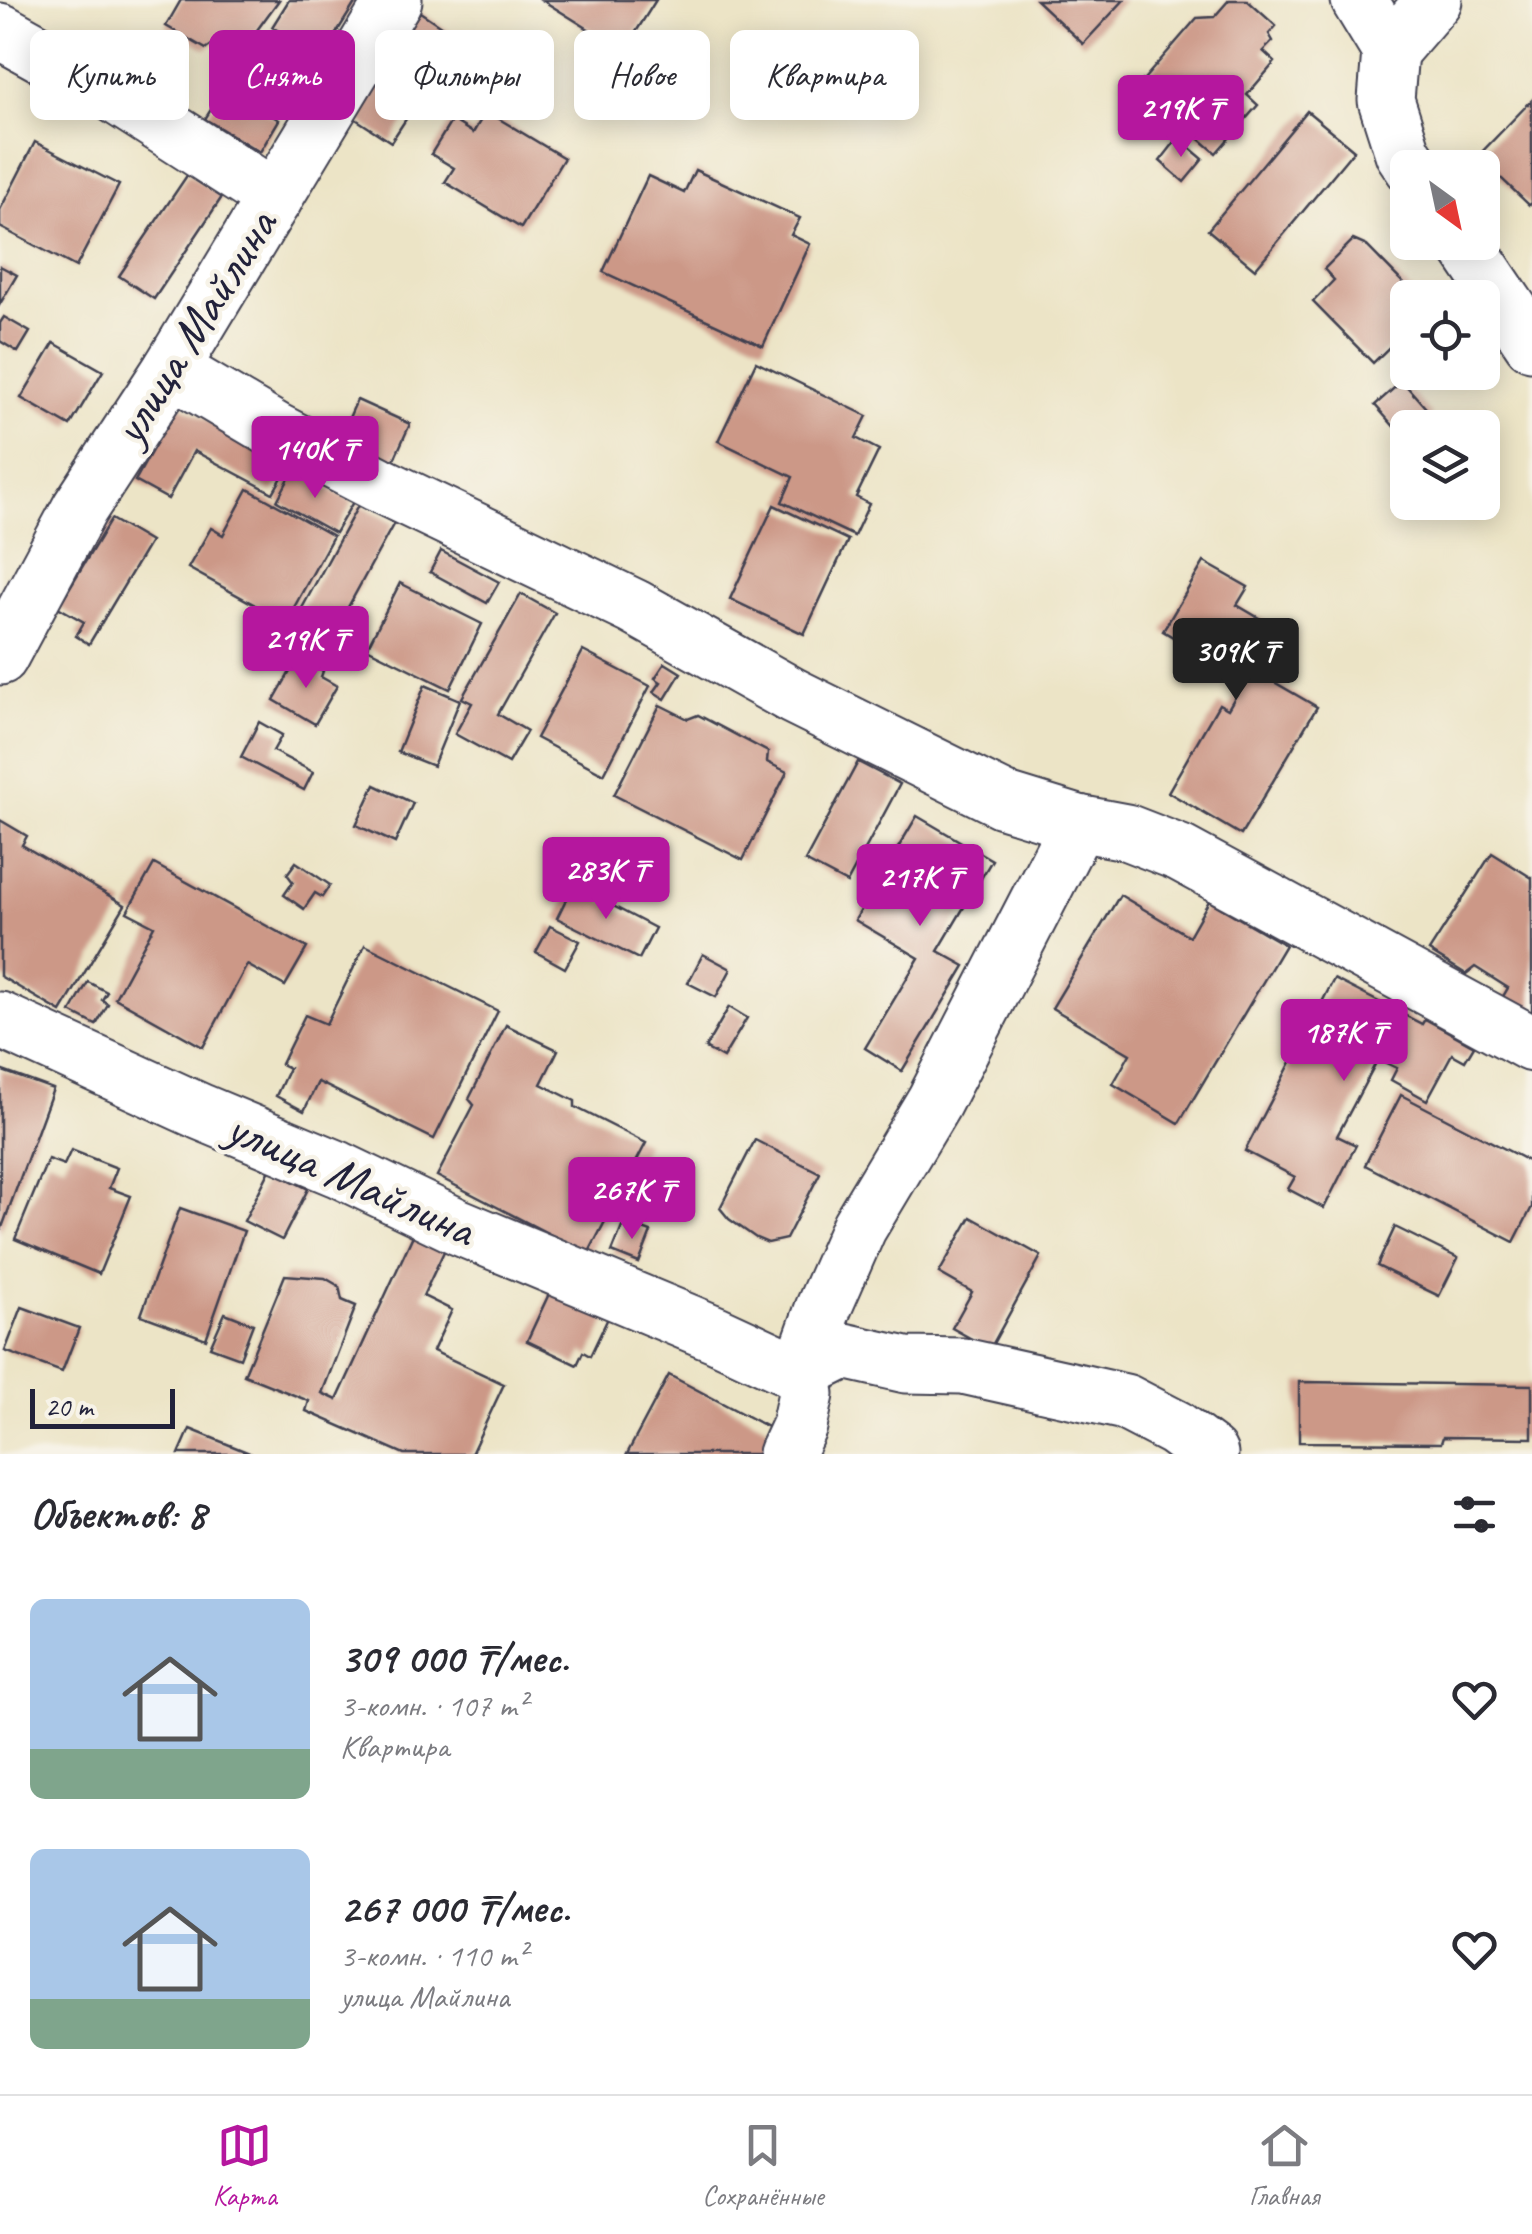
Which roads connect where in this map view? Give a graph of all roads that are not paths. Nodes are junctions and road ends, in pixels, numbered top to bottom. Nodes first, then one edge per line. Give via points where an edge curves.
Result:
1 (394, 0) edge
2 (1359, 0) edge
3 (1434, 0) edge
4 (0, 31) edge
5 (1390, 51) junction
6 (1402, 150) edge
7 (275, 198) junction
8 (1476, 260) edge
9 (1532, 343) edge
10 (171, 370) junction
11 (0, 658) edge
12 (1078, 823) junction
13 (0, 1020) edge
14 (1532, 1044) edge
15 (800, 1373) junction
16 (786, 1454) edge
17 (1210, 1454) edge

1 - 7 street, улица Майлина
2 - 5 street
3 - 5 street
4 - 7 street via 114,94
5 - 6 street via 1386,100
7 - 10 street, улица Майлина
8 - 9 street
10 - 11 street, улица Майлина via 80,508
10 - 12 street via 276,431 634,607 794,696 1003,800
12 - 14 street via 1180,853
12 - 15 street via 934,1102 859,1228
13 - 15 street, улица Майлина
15 - 16 street via 806,1394
15 - 17 street via 844,1351 906,1365 963,1366 1125,1402

